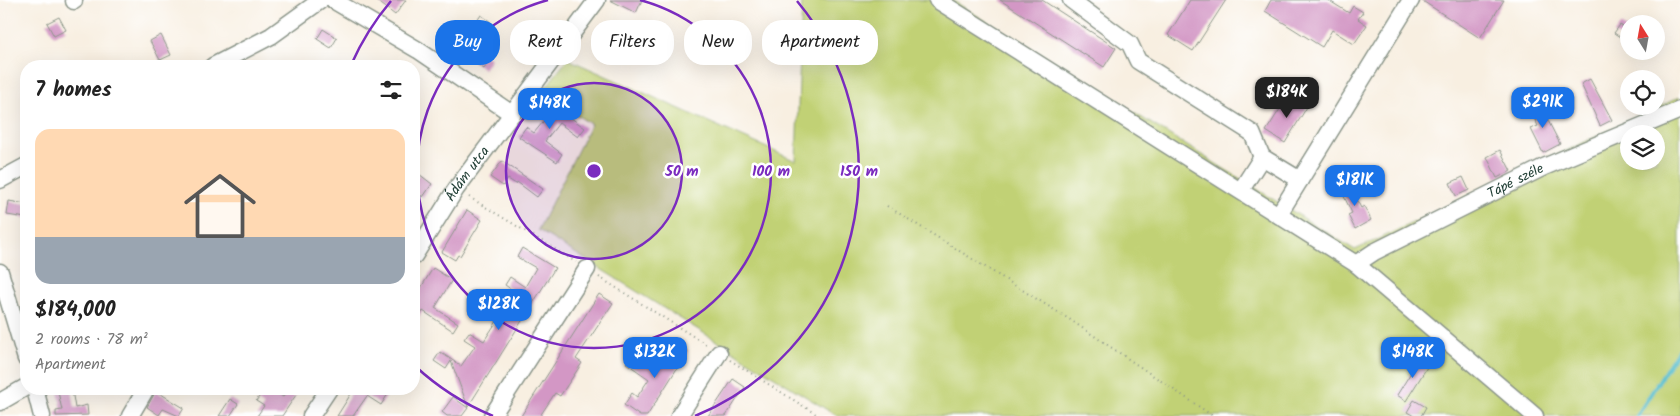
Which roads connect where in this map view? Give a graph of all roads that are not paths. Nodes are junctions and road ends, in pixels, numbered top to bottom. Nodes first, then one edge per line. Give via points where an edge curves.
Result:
1 (322, 0) edge
2 (333, 0) edge
3 (596, 0) edge
4 (937, 0) edge
5 (1071, 0) edge
6 (1411, 0) edge
7 (225, 60) edge
8 (1680, 110) edge
9 (512, 114) junction
10 (1262, 157) junction
11 (20, 169) edge
12 (0, 180) edge
13 (1300, 180) junction
14 (1241, 190) junction
15 (1279, 214) junction
16 (420, 246) edge
17 (1356, 264) junction
18 (587, 269) road end
19 (0, 272) edge
20 (20, 339) edge
21 (719, 353) road end
22 (20, 390) edge
23 (37, 395) edge
24 (142, 395) edge
25 (325, 395) edge
26 (0, 402) edge
27 (42, 416) edge
28 (130, 416) edge
29 (311, 416) edge
30 (492, 416) edge
31 (679, 416) edge
32 (1535, 416) edge

1 - 7 street via 271,36
2 - 9 street via 418,50
3 - 9 street, Ádám utca
4 - 14 street
5 - 10 street via 1130,44 1138,61 1252,133
6 - 13 street
8 - 17 street, Tápé széle via 1544,167
9 - 16 street, Ádám utca via 456,189
10 - 13 street
10 - 14 street
11 - 12 street
13 - 15 street
14 - 15 street
15 - 17 street
17 - 32 street
18 - 30 street
19 - 20 street
21 - 31 street
22 - 26 street
23 - 27 street
24 - 28 street
25 - 29 street

